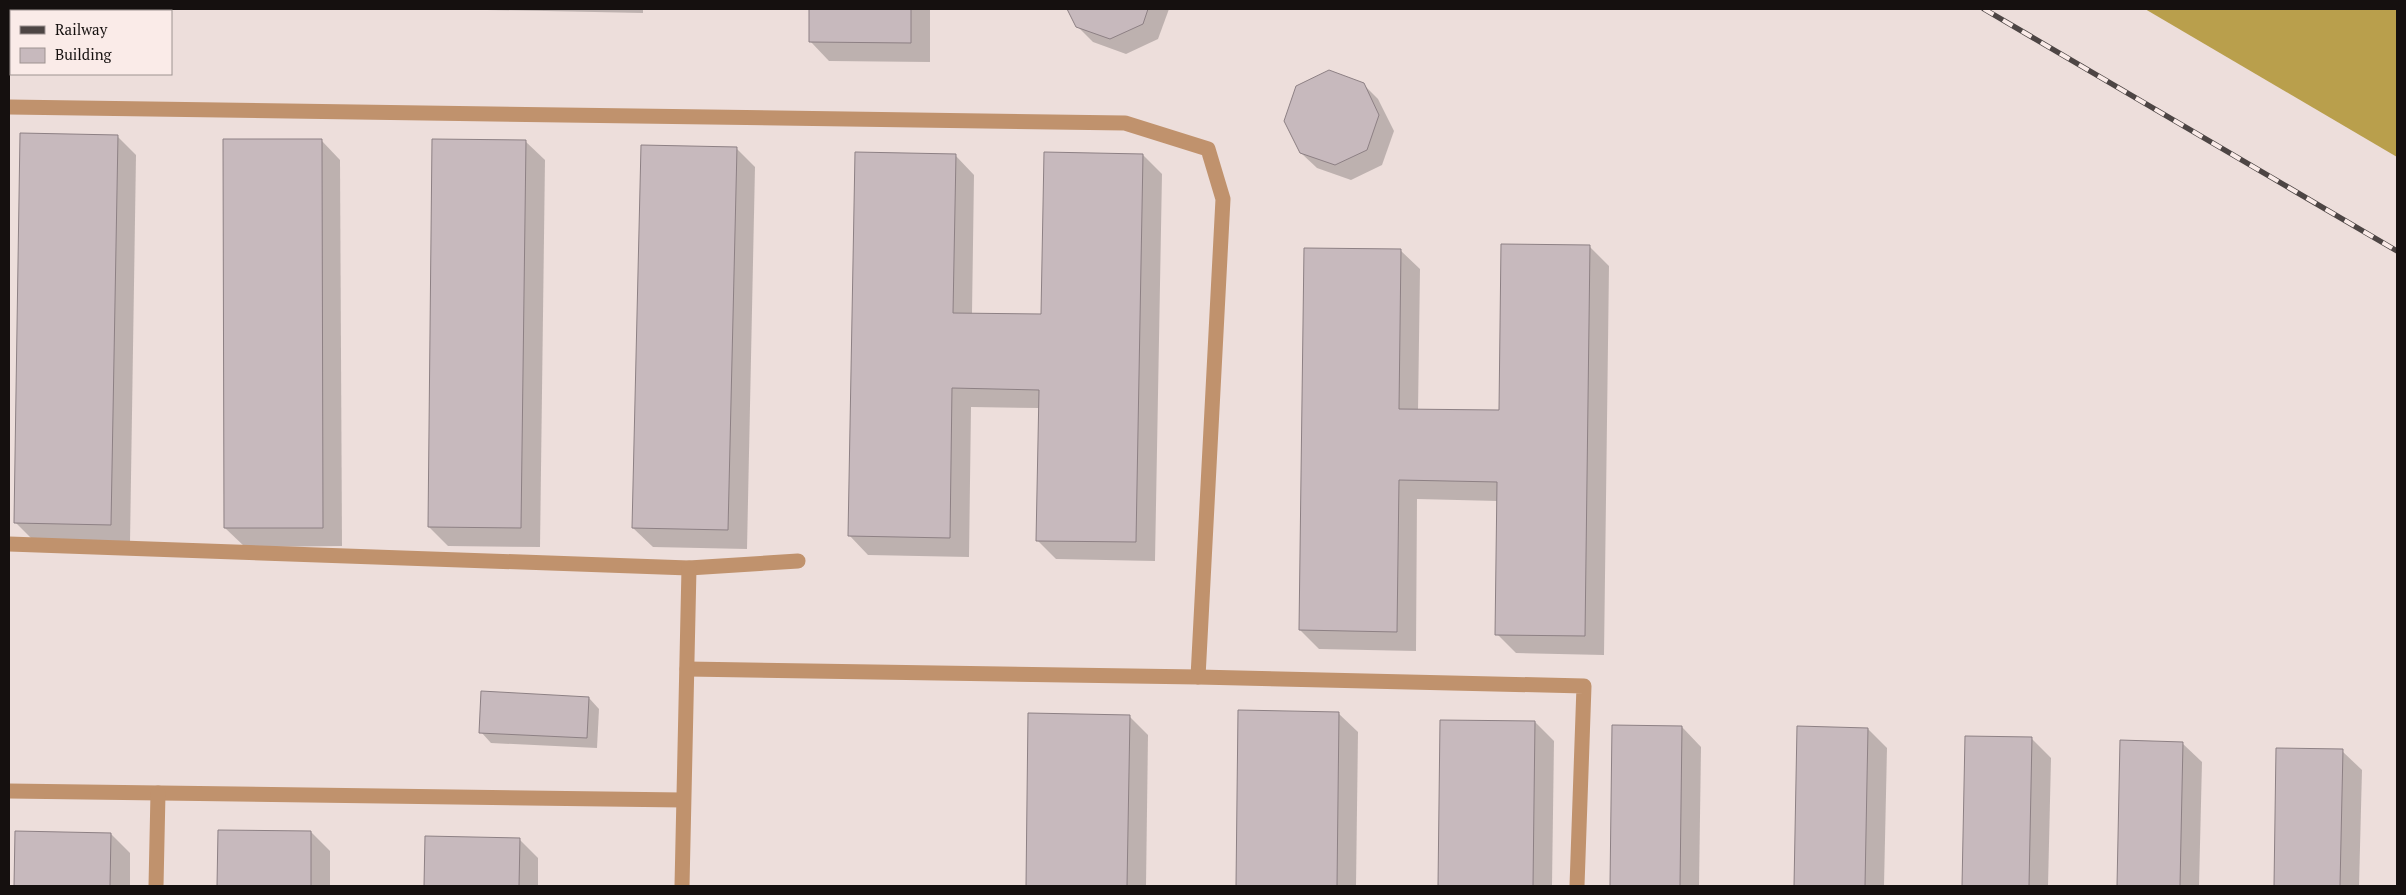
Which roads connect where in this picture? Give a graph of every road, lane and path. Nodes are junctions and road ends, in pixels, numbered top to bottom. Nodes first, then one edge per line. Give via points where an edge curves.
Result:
1 (9, 107) edge
2 (9, 544) edge
3 (798, 561) dead end
4 (689, 568) junction
5 (687, 669) junction
6 (1198, 677) junction
7 (9, 791) edge
8 (158, 793) junction
9 (683, 800) junction
10 (156, 886) edge
11 (682, 886) edge
12 (1577, 886) edge

1 - 6 lane via 1126,123 1208,149 1224,199
2 - 4 lane
3 - 4 lane
4 - 5 lane
5 - 6 lane
5 - 9 lane
6 - 12 lane via 1584,686
7 - 8 lane
8 - 9 lane
8 - 10 lane
9 - 11 lane

